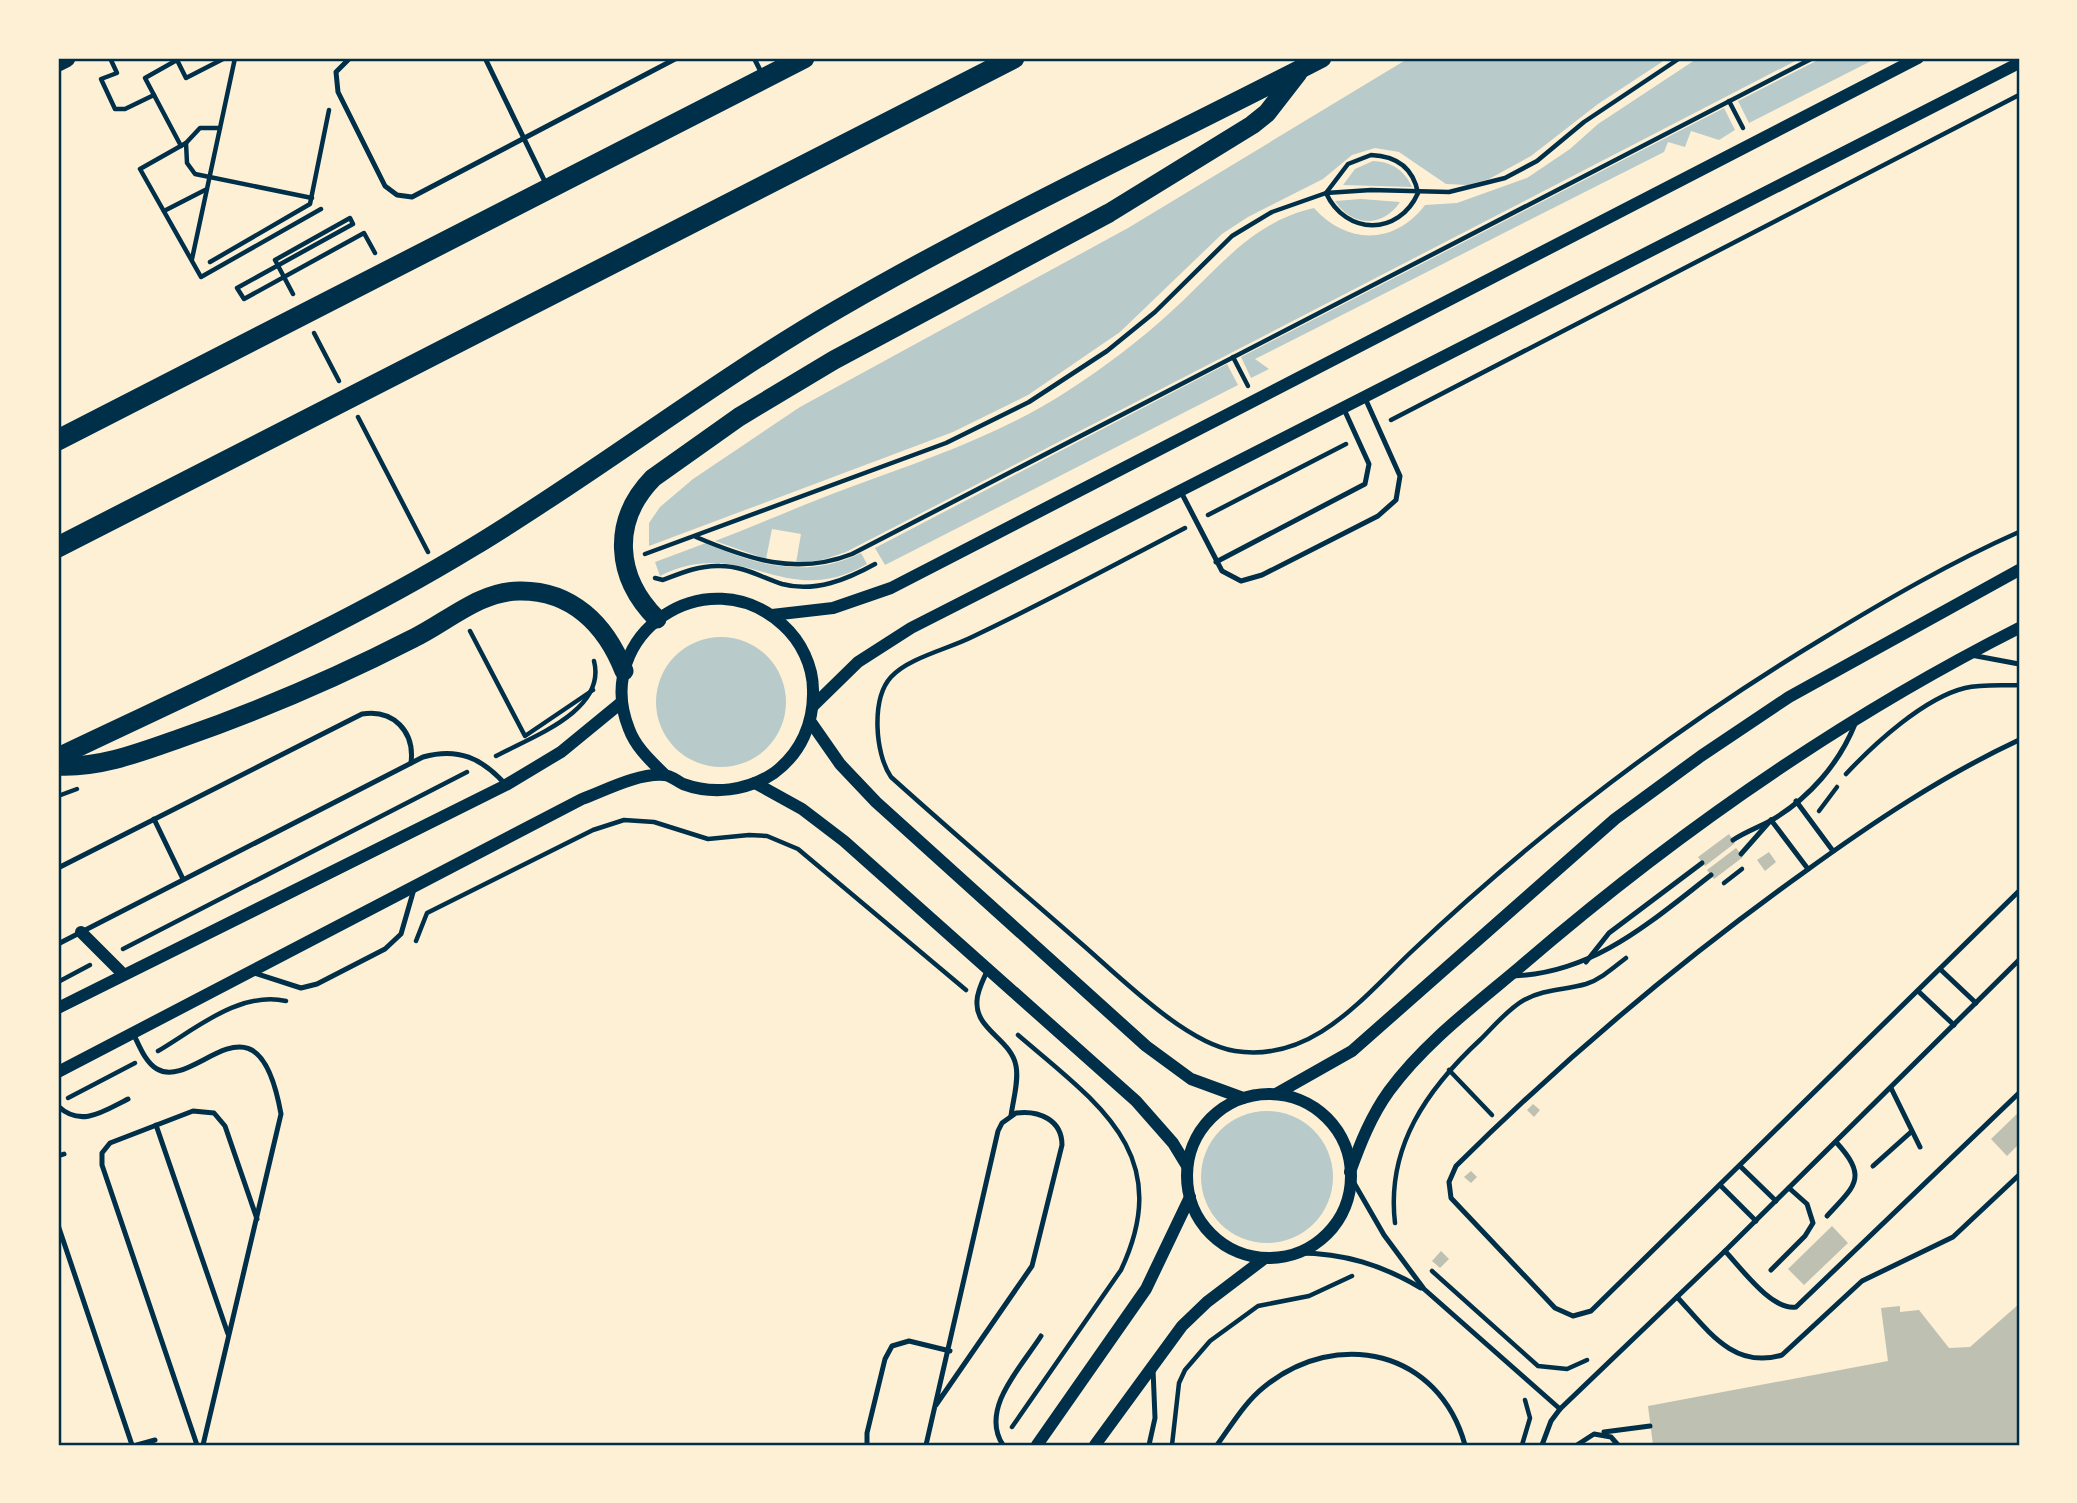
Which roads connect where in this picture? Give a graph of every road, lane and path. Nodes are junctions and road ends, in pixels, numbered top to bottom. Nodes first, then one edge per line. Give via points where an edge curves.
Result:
1 (66, 58) edge
2 (110, 58) edge
3 (225, 58) edge
4 (236, 58) edge
5 (350, 58) edge
6 (485, 58) edge
7 (677, 58) edge
8 (754, 58) edge
9 (804, 58) edge
10 (1014, 58) edge
11 (1322, 58) edge
12 (1680, 58) edge
13 (1813, 58) edge
14 (1918, 58) edge
15 (58, 62) edge
16 (2019, 63) edge
17 (1303, 68) junction
18 (764, 78) junction
19 (153, 95) junction
20 (2019, 95) edge
21 (343, 101) junction
22 (1730, 101) junction
23 (220, 128) junction
24 (524, 138) junction
25 (183, 144) junction
26 (1751, 144) junction
27 (208, 179) junction
28 (549, 188) junction
29 (206, 190) junction
30 (1326, 193) junction
31 (1418, 193) junction
32 (312, 198) junction
33 (321, 209) dead end
34 (164, 211) junction
35 (192, 260) junction
36 (209, 262) dead end
37 (385, 272) junction
38 (295, 297) dead end
39 (307, 321) dead end
40 (1233, 356) junction
41 (339, 382) dead end
42 (1364, 397) junction
43 (1255, 399) junction
44 (352, 407) dead end
45 (1343, 407) junction
46 (1378, 427) junction
47 (1358, 438) junction
48 (58, 440) edge
49 (1180, 490) junction
50 (1196, 522) junction
51 (2019, 532) edge
52 (695, 536) junction
53 (58, 547) edge
54 (429, 553) dead end
55 (1216, 562) junction
56 (875, 564) dead end
57 (2019, 570) edge
58 (772, 614) junction
59 (657, 619) junction
60 (2019, 628) edge
61 (458, 633) dead end
62 (589, 651) dead end
63 (1968, 654) junction
64 (2019, 664) edge
65 (624, 671) junction
66 (593, 689) junction
67 (622, 702) junction
68 (813, 706) junction
69 (1858, 718) junction
70 (810, 721) junction
71 (2019, 740) edge
72 (58, 757) edge
73 (411, 763) junction
74 (483, 763) junction
75 (58, 766) edge
76 (665, 775) junction
77 (755, 783) junction
78 (506, 785) junction
79 (79, 788) dead end
80 (58, 796) edge
81 (1796, 802) junction
82 (154, 819) junction
83 (1771, 820) junction
84 (1733, 840) dead end
85 (1833, 851) junction
86 (1741, 854) dead end
87 (1702, 863) dead end
88 (58, 869) edge
89 (1808, 869) junction
90 (1711, 875) dead end
91 (183, 879) junction
92 (415, 885) junction
93 (2019, 891) edge
94 (80, 932) junction
95 (58, 944) edge
96 (413, 946) dead end
97 (106, 957) junction
98 (2019, 960) edge
99 (1586, 962) junction
100 (988, 969) junction
101 (1940, 969) junction
102 (248, 971) junction
103 (122, 974) junction
104 (1509, 976) junction
105 (58, 982) edge
106 (1918, 990) junction
107 (976, 999) junction
108 (291, 1003) dead end
109 (1976, 1003) junction
110 (58, 1007) edge
111 (1954, 1025) junction
112 (132, 1032) junction
113 (1017, 1034) dead end
114 (146, 1057) junction
115 (1449, 1070) dead end
116 (58, 1072) edge
117 (1891, 1087) junction
118 (2019, 1093) edge
119 (1276, 1094) junction
120 (1242, 1098) junction
121 (128, 1099) dead end
122 (58, 1104) edge
123 (1011, 1116) junction
124 (1500, 1124) junction
125 (156, 1125) junction
126 (1911, 1132) junction
127 (1836, 1142) junction
128 (1920, 1147) dead end
129 (1187, 1166) junction
130 (1740, 1166) junction
131 (1873, 1166) dead end
132 (1350, 1174) junction
133 (2019, 1175) edge
134 (1720, 1185) junction
135 (1789, 1188) junction
136 (1189, 1197) junction
137 (1776, 1201) junction
138 (1827, 1216) dead end
139 (257, 1219) junction
140 (1756, 1221) junction
141 (58, 1225) edge
142 (1725, 1251) junction
143 (1298, 1253) junction
144 (1265, 1258) junction
145 (1771, 1270) dead end
146 (1424, 1289) junction
147 (1677, 1297) junction
148 (229, 1335) junction
149 (1041, 1336) dead end
150 (950, 1351) junction
151 (1152, 1366) junction
152 (936, 1405) junction
153 (1560, 1409) junction
154 (1650, 1426) dead end
155 (1604, 1432) dead end
156 (155, 1440) dead end
157 (135, 1445) edge
158 (197, 1445) edge
159 (202, 1445) edge
160 (867, 1445) edge
161 (926, 1445) edge
162 (1002, 1445) edge
163 (1037, 1445) edge
164 (1095, 1445) edge
165 (1149, 1445) edge
166 (1217, 1445) edge
167 (1465, 1445) edge
168 (1542, 1445) edge
169 (1577, 1445) edge
170 (1618, 1445) edge

1 - 15 highway
2 - 19 path via 117,73 101,79 115,109
3 - 19 path via 186,78 177,60 145,78
4 - 23 path
5 - 21 lane via 339,66 334,78
6 - 24 lane
7 - 24 lane
8 - 18 lane
9 - 18 highway
10 - 53 highway
11 - 17 highway
12 - 31 path via 1522,170 1468,189
13 - 22 path
14 - 26 street
16 - 42 street
17 - 59 highway via 1267,113 1242,132 1109,213 834,360 653,478 627,515 622,546 627,578
17 - 72 highway via 838,309 706,392 557,495 383,599
18 - 28 highway
19 - 25 path
20 - 46 path
21 - 24 lane via 385,186 404,197 419,195
21 - 32 path via 329,110
22 - 26 path
22 - 40 path
23 - 25 path via 200,128
23 - 27 path
24 - 28 lane
25 - 27 path via 190,169
25 - 34 path via 140,169
26 - 43 street
27 - 29 path
27 - 32 path
28 - 37 highway
29 - 34 path
29 - 35 path
30 - 31 path
30 - 31 path via 1346,219 1378,226 1407,212
30 - 31 path via 1348,164 1371,155 1404,165
30 - 52 path via 1272,212 1232,236 1123,338 1082,370 1012,412 946,443
32 - 36 path via 310,204
33 - 35 path via 201,277
34 - 35 path
37 - 38 path via 364,233 244,299 237,288 353,224 350,218 275,260
37 - 48 highway
39 - 41 path
40 - 43 path
40 - 52 path via 836,560 805,566 774,564
42 - 45 street
42 - 46 lane
43 - 58 street via 891,588 833,608
44 - 54 path
45 - 47 lane
45 - 49 street
46 - 55 lane via 1400,476 1400,488 1388,510 1252,580 1231,578
47 - 50 path
47 - 55 lane via 1370,471 1360,489
49 - 50 lane
49 - 68 street via 883,644
50 - 51 path via 1022,613 903,666 884,686 877,739 883,766 891,777 1125,980 1198,1038 1247,1053 1278,1050 1325,1031 1479,888 1562,819 1734,692 1898,594
50 - 55 lane
52 - 56 path via 645,554 655,578 717,566 748,570 784,584 815,586
57 - 119 street via 1788,697 1701,756 1615,819 1352,1051
58 - 59 street via 726,598 690,603
58 - 68 street via 792,632 805,655 813,680
59 - 65 street via 637,643
60 - 63 street
61 - 66 path via 469,626 525,736
62 - 66 path via 596,674
63 - 64 lane
63 - 69 street
65 - 67 street
65 - 75 highway via 606,632 586,612 556,596 517,591 479,601 368,662 214,726 101,763
66 - 74 path via 575,712
67 - 76 street via 629,730 643,755
67 - 78 street via 561,752
68 - 70 street
69 - 81 lane via 1825,776
69 - 104 street via 1650,859
70 - 77 street via 790,758
70 - 120 street via 840,764 876,802 1146,1046 1191,1079
71 - 85 lane via 1936,784
73 - 74 lane via 453,752
73 - 82 lane via 411,742 400,724 382,714 362,714
73 - 91 lane
74 - 78 lane
74 - 97 path
76 - 77 street via 718,791
76 - 92 street via 582,799
77 - 100 street via 824,824
78 - 103 street
79 - 80 path
81 - 83 lane
81 - 85 lane
82 - 88 lane
82 - 91 lane
83 - 84 lane
83 - 86 lane
83 - 89 lane
85 - 89 lane
87 - 99 lane via 1609,933
89 - 124 lane via 1647,993
90 - 99 lane via 1619,945
91 - 94 lane
92 - 102 street
92 - 102 lane via 401,934 385,949 301,988
93 - 101 lane
94 - 95 lane
94 - 97 street
96 - 107 path via 427,913 608,823 639,819 694,838 767,836 798,849
97 - 103 street
97 - 105 path
98 - 109 lane
99 - 104 lane via 1548,973
100 - 107 lane
100 - 129 street via 1136,1101
101 - 106 lane
101 - 109 lane
102 - 112 street
103 - 110 street
104 - 132 street via 1390,1090
106 - 111 lane
106 - 130 lane
107 - 123 lane via 981,1020 1008,1049 1016,1065
108 - 114 path via 270,998 245,1001
109 - 111 lane
111 - 117 lane
112 - 114 lane
112 - 116 street
113 - 162 path via 1095,1101 1116,1126 1136,1172 1139,1210 1121,1270
114 - 122 path
114 - 139 lane via 158,1069 175,1072 237,1046 254,1053 266,1066 281,1114
115 - 124 path
117 - 126 lane
117 - 127 lane
118 - 142 lane via 1796,1307 1774,1302
119 - 120 street
119 - 132 street via 1319,1111 1335,1128 1346,1149
120 - 129 street via 1211,1117
121 - 122 lane via 86,1118 68,1114
123 - 150 lane via 998,1132
123 - 152 lane via 1024,1112 1047,1117 1062,1137 1036,1254 1027,1275
124 - 134 lane via 1456,1166 1449,1182 1451,1198 1550,1304 1566,1314 1579,1316 1591,1311
125 - 139 lane via 200,1110 220,1118
125 - 148 lane
125 - 158 lane via 110,1143 101,1159
126 - 128 lane
126 - 131 lane
127 - 135 lane
127 - 138 lane via 1851,1158 1857,1174 1851,1190
129 - 136 street
130 - 134 lane
130 - 137 lane
132 - 143 street via 1349,1193 1336,1223
132 - 146 lane via 1384,1235
133 - 147 lane via 1953,1237 1862,1282 1782,1355 1768,1359 1738,1355 1725,1348
134 - 140 lane
135 - 137 lane
135 - 145 lane via 1807,1205 1813,1223
136 - 144 street via 1197,1216 1226,1246
136 - 163 street via 1146,1289
137 - 140 lane
139 - 148 lane
140 - 142 lane
141 - 157 lane
142 - 147 lane
143 - 144 street
143 - 146 lane via 1360,1260
144 - 151 street via 1207,1302
146 - 153 lane
147 - 153 lane
148 - 159 lane
149 - 162 lane via 998,1404 993,1423
150 - 152 lane
150 - 160 lane via 909,1341 892,1346 885,1359
151 - 164 street
151 - 165 lane via 1155,1418
152 - 161 lane
153 - 168 lane
154 - 155 lane
156 - 157 lane
166 - 167 lane via 1248,1404 1281,1375 1321,1359 1357,1353 1388,1359 1419,1374 1444,1399
169 - 170 lane via 1594,1434 1611,1437

